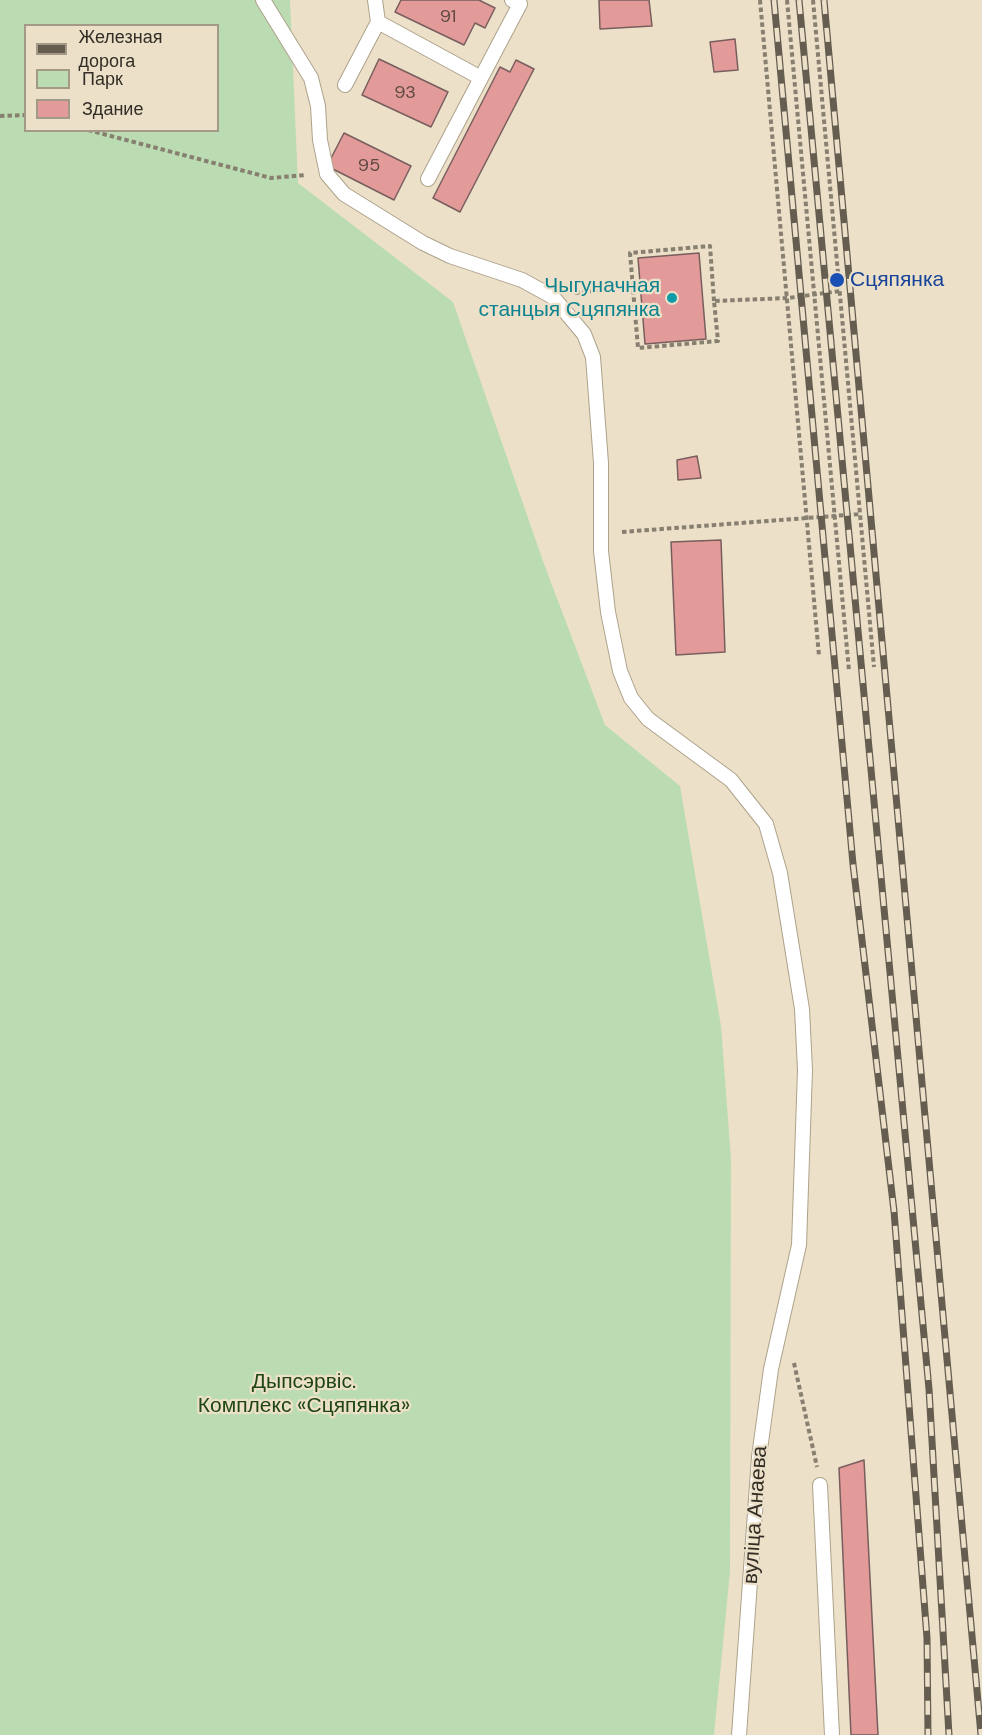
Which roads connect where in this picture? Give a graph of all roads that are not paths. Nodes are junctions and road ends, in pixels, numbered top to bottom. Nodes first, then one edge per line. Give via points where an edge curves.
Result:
1 (263, 0) edge
2 (375, 0) edge
3 (512, 0) edge
4 (378, 22) junction
5 (481, 78) junction
6 (345, 85) dead end
7 (428, 179) dead end
8 (820, 1485) road end
9 (739, 1735) edge
10 (832, 1735) edge

1 - 9 lane, вуліца Анаева via 311,78 327,174 344,194 423,243 522,280 554,297 584,333 593,357 601,463 601,534 608,612 620,671 632,698 648,719 731,780 766,824 780,873 797,962 805,1070 799,1245 771,1369 759,1457
2 - 4 lane
3 - 5 lane via 520,4
4 - 5 lane
4 - 6 lane
5 - 7 lane
8 - 10 lane

